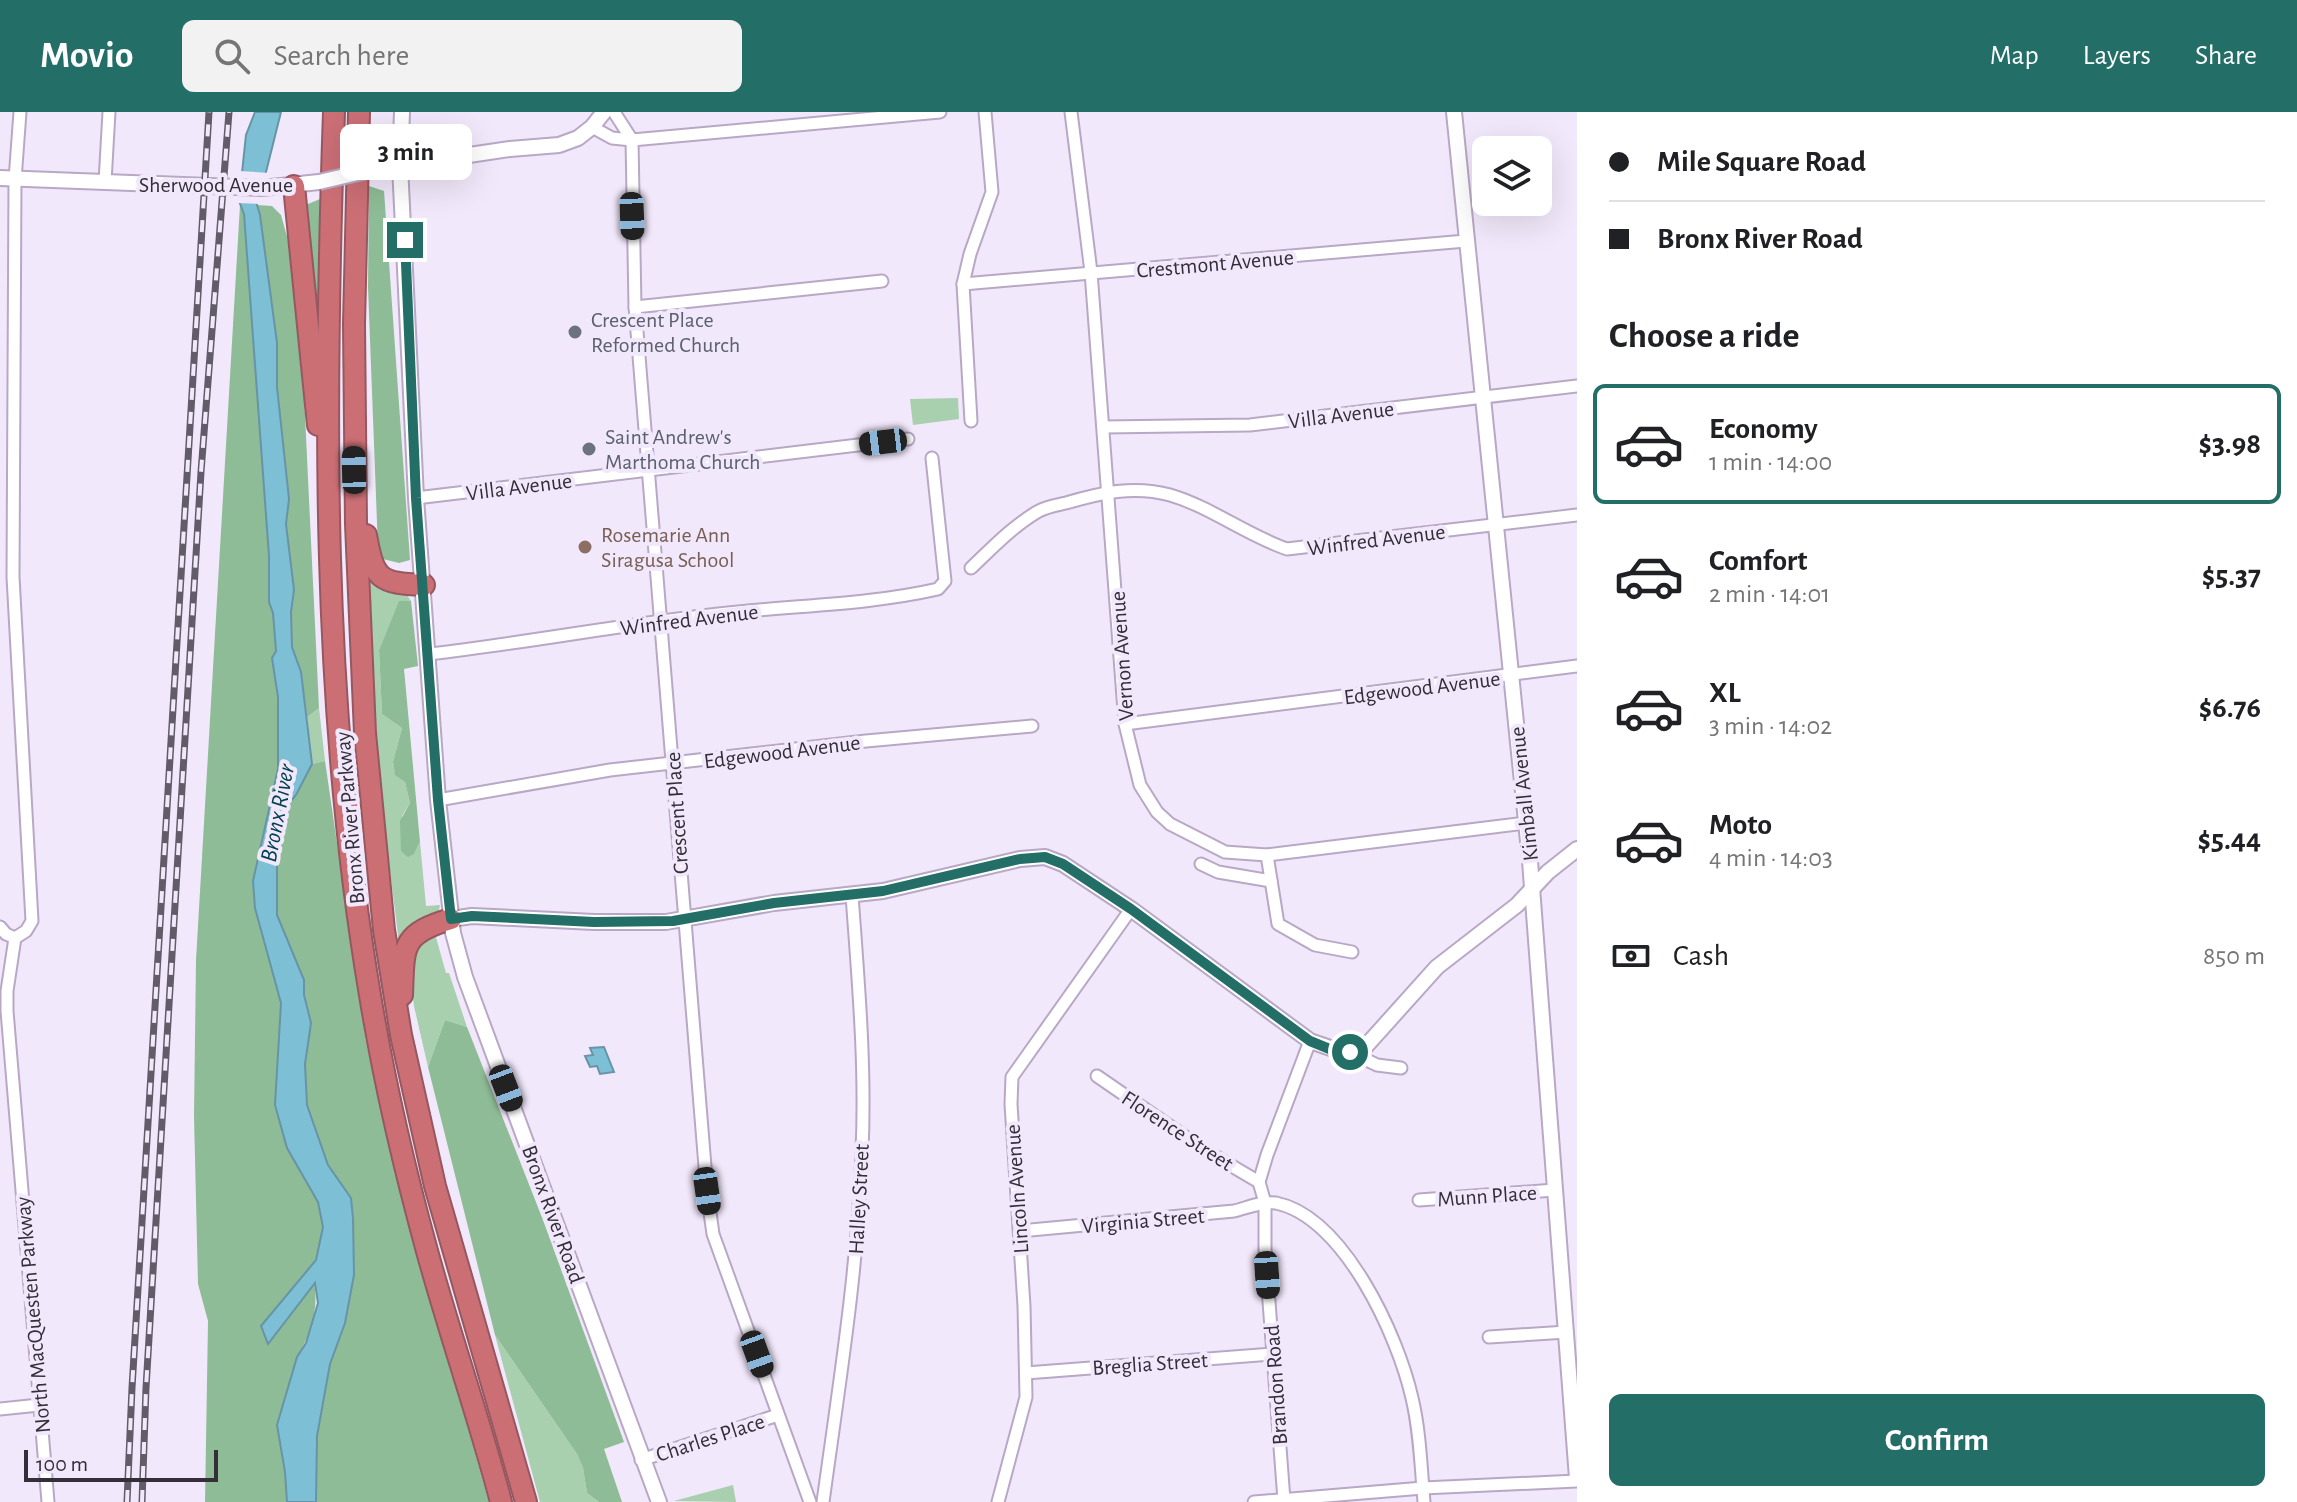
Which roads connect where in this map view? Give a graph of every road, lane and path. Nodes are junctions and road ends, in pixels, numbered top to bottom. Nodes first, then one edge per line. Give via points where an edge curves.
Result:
1 (20, 112) edge
2 (109, 112) edge
3 (334, 112) edge
4 (359, 112) edge
5 (402, 112) edge
6 (604, 112) edge
7 (614, 112) edge
8 (940, 112) edge
9 (985, 112) edge
10 (1071, 112) edge
11 (1454, 112) edge
12 (592, 127) junction
13 (632, 140) junction
14 (400, 165) junction
15 (8, 179) edge
16 (105, 182) junction
17 (294, 186) junction
18 (1466, 241) junction
19 (1091, 272) junction
20 (882, 281) dead end
21 (963, 284) junction
22 (635, 307) junction
23 (1577, 386) edge
24 (1483, 399) junction
25 (971, 421) dead end
26 (1104, 427) junction
27 (908, 439) dead end
28 (932, 458) dead end
29 (354, 470) junction
30 (646, 470) junction
31 (329, 481) junction
32 (1109, 491) junction
33 (416, 498) junction
34 (1577, 515) edge
35 (1497, 525) junction
36 (971, 568) dead end
37 (424, 585) junction
38 (659, 621) junction
39 (429, 654) junction
40 (1577, 666) edge
41 (1512, 676) junction
42 (1125, 724) junction
43 (1032, 726) dead end
44 (674, 763) junction
45 (438, 800) junction
46 (1526, 823) junction
47 (1577, 849) edge
48 (1267, 855) junction
49 (1201, 864) dead end
50 (1271, 881) junction
51 (1532, 888) junction
52 (852, 895) junction
53 (1131, 909) junction
54 (451, 919) junction
55 (684, 920) junction
56 (0, 927) edge
57 (15, 938) junction
58 (1352, 952) dead end
59 (3, 1010) edge
60 (401, 1035) junction
61 (1310, 1041) junction
62 (1350, 1052) junction
63 (1401, 1068) dead end
64 (1097, 1076) dead end
65 (1259, 1182) junction
66 (1555, 1190) junction
67 (1419, 1200) dead end
68 (1265, 1203) junction
69 (1020, 1231) junction
70 (1567, 1332) junction
71 (1489, 1337) dead end
72 (1273, 1354) junction
73 (1026, 1373) junction
74 (39, 1405) junction
75 (0, 1409) edge
76 (778, 1415) junction
77 (641, 1460) junction
78 (1577, 1479) edge
79 (1423, 1488) junction
80 (1284, 1500) junction
81 (48, 1502) edge
82 (501, 1502) edge
83 (526, 1502) edge
84 (659, 1502) edge
85 (810, 1502) edge
86 (823, 1502) edge
87 (998, 1502) edge
88 (1254, 1502) edge
89 (1424, 1502) edge

1 - 15 street, North MacQuesten Parkway
2 - 16 street
3 - 31 highway, Bronx River Parkway
4 - 29 highway, Bronx River Parkway
5 - 14 street, Bronx River Road
6 - 12 street
7 - 13 street
8 - 13 street
9 - 21 street via 992,192
10 - 19 street, Vernon Avenue
11 - 18 street, Kimball Avenue
12 - 13 street via 612,138
12 - 14 street, Sherwood Avenue via 559,145
13 - 22 street, Crescent Place
14 - 17 street, Sherwood Avenue, bridge
14 - 33 street, Bronx River Road
15 - 16 street, Sherwood Avenue
15 - 57 street, North MacQuesten Parkway via 13,577 32,909 32,921
16 - 17 street, Sherwood Avenue
17 - 31 highway via 313,389
18 - 19 street, Crestmont Avenue
18 - 24 street, Kimball Avenue
19 - 21 street, Crestmont Avenue
19 - 26 street, Vernon Avenue
20 - 22 street
21 - 25 street
22 - 30 street, Crescent Place
23 - 24 street, Villa Avenue
24 - 26 street, Villa Avenue via 1250,425
24 - 35 street, Kimball Avenue
26 - 32 street, Vernon Avenue
27 - 30 street, Villa Avenue
28 - 38 street, Winfred Avenue via 945,581 938,589
29 - 37 highway via 374,570 388,582
29 - 60 highway, Bronx River Parkway via 369,785
30 - 33 street, Villa Avenue
30 - 38 street, Crescent Place
31 - 82 highway, Bronx River Parkway via 344,779 370,997 415,1207
32 - 35 street, Winfred Avenue via 1170,495 1287,549
32 - 36 street, Winfred Avenue via 1039,510
32 - 42 street, Vernon Avenue
33 - 37 street, Bronx River Road
34 - 35 street, Winfred Avenue
35 - 41 street, Kimball Avenue
37 - 39 street, Bronx River Road
38 - 39 street, Winfred Avenue
38 - 44 street, Crescent Place
39 - 45 street, Bronx River Road
40 - 41 street, Edgewood Avenue
41 - 42 street, Edgewood Avenue
41 - 46 street, Kimball Avenue
42 - 48 street, Vernon Avenue via 1140,785 1164,818 1225,852
43 - 44 street, Edgewood Avenue
44 - 45 street, Edgewood Avenue
44 - 55 street, Crescent Place
45 - 54 street, Bronx River Road
46 - 48 street, Vernon Avenue
46 - 51 street, Kimball Avenue
47 - 51 street
48 - 50 street
49 - 50 street
50 - 58 street via 1278,924 1315,945
51 - 62 street via 1437,967 1371,1042
51 - 66 street, Kimball Avenue
52 - 53 street via 1045,857
52 - 55 street via 782,901
52 - 86 street, Halley Street via 863,1149 854,1277
53 - 61 street
53 - 69 street, Lincoln Avenue via 1012,1077
54 - 55 street
54 - 60 highway via 421,929 409,941
54 - 77 street, Bronx River Road via 465,977
55 - 76 street, Crescent Place via 713,1234
56 - 57 street
57 - 59 street, North MacQuesten Parkway
59 - 74 street, North MacQuesten Parkway
60 - 83 highway, Bronx River Parkway via 447,1234
61 - 62 street
61 - 65 street
62 - 63 street via 1377,1065
64 - 65 street, Florence Street
65 - 68 street, Brandon Road
66 - 67 street, Munn Place
66 - 70 street, Kimball Avenue
68 - 69 street, Virginia Street via 1234,1211
68 - 72 street, Brandon Road
68 - 79 street via 1286,1206 1313,1221 1360,1277 1404,1366
69 - 73 street, Lincoln Avenue
70 - 71 street
70 - 78 street, Kimball Avenue
72 - 73 street, Breglia Street
72 - 80 street, Brandon Road
73 - 87 street, Lincoln Avenue via 1021,1422
74 - 75 street
74 - 81 street, North MacQuesten Parkway
76 - 77 street, Charles Place
76 - 85 street, Crescent Place
77 - 84 street, Bronx River Road
78 - 79 street
79 - 80 street
79 - 89 street
80 - 88 street

